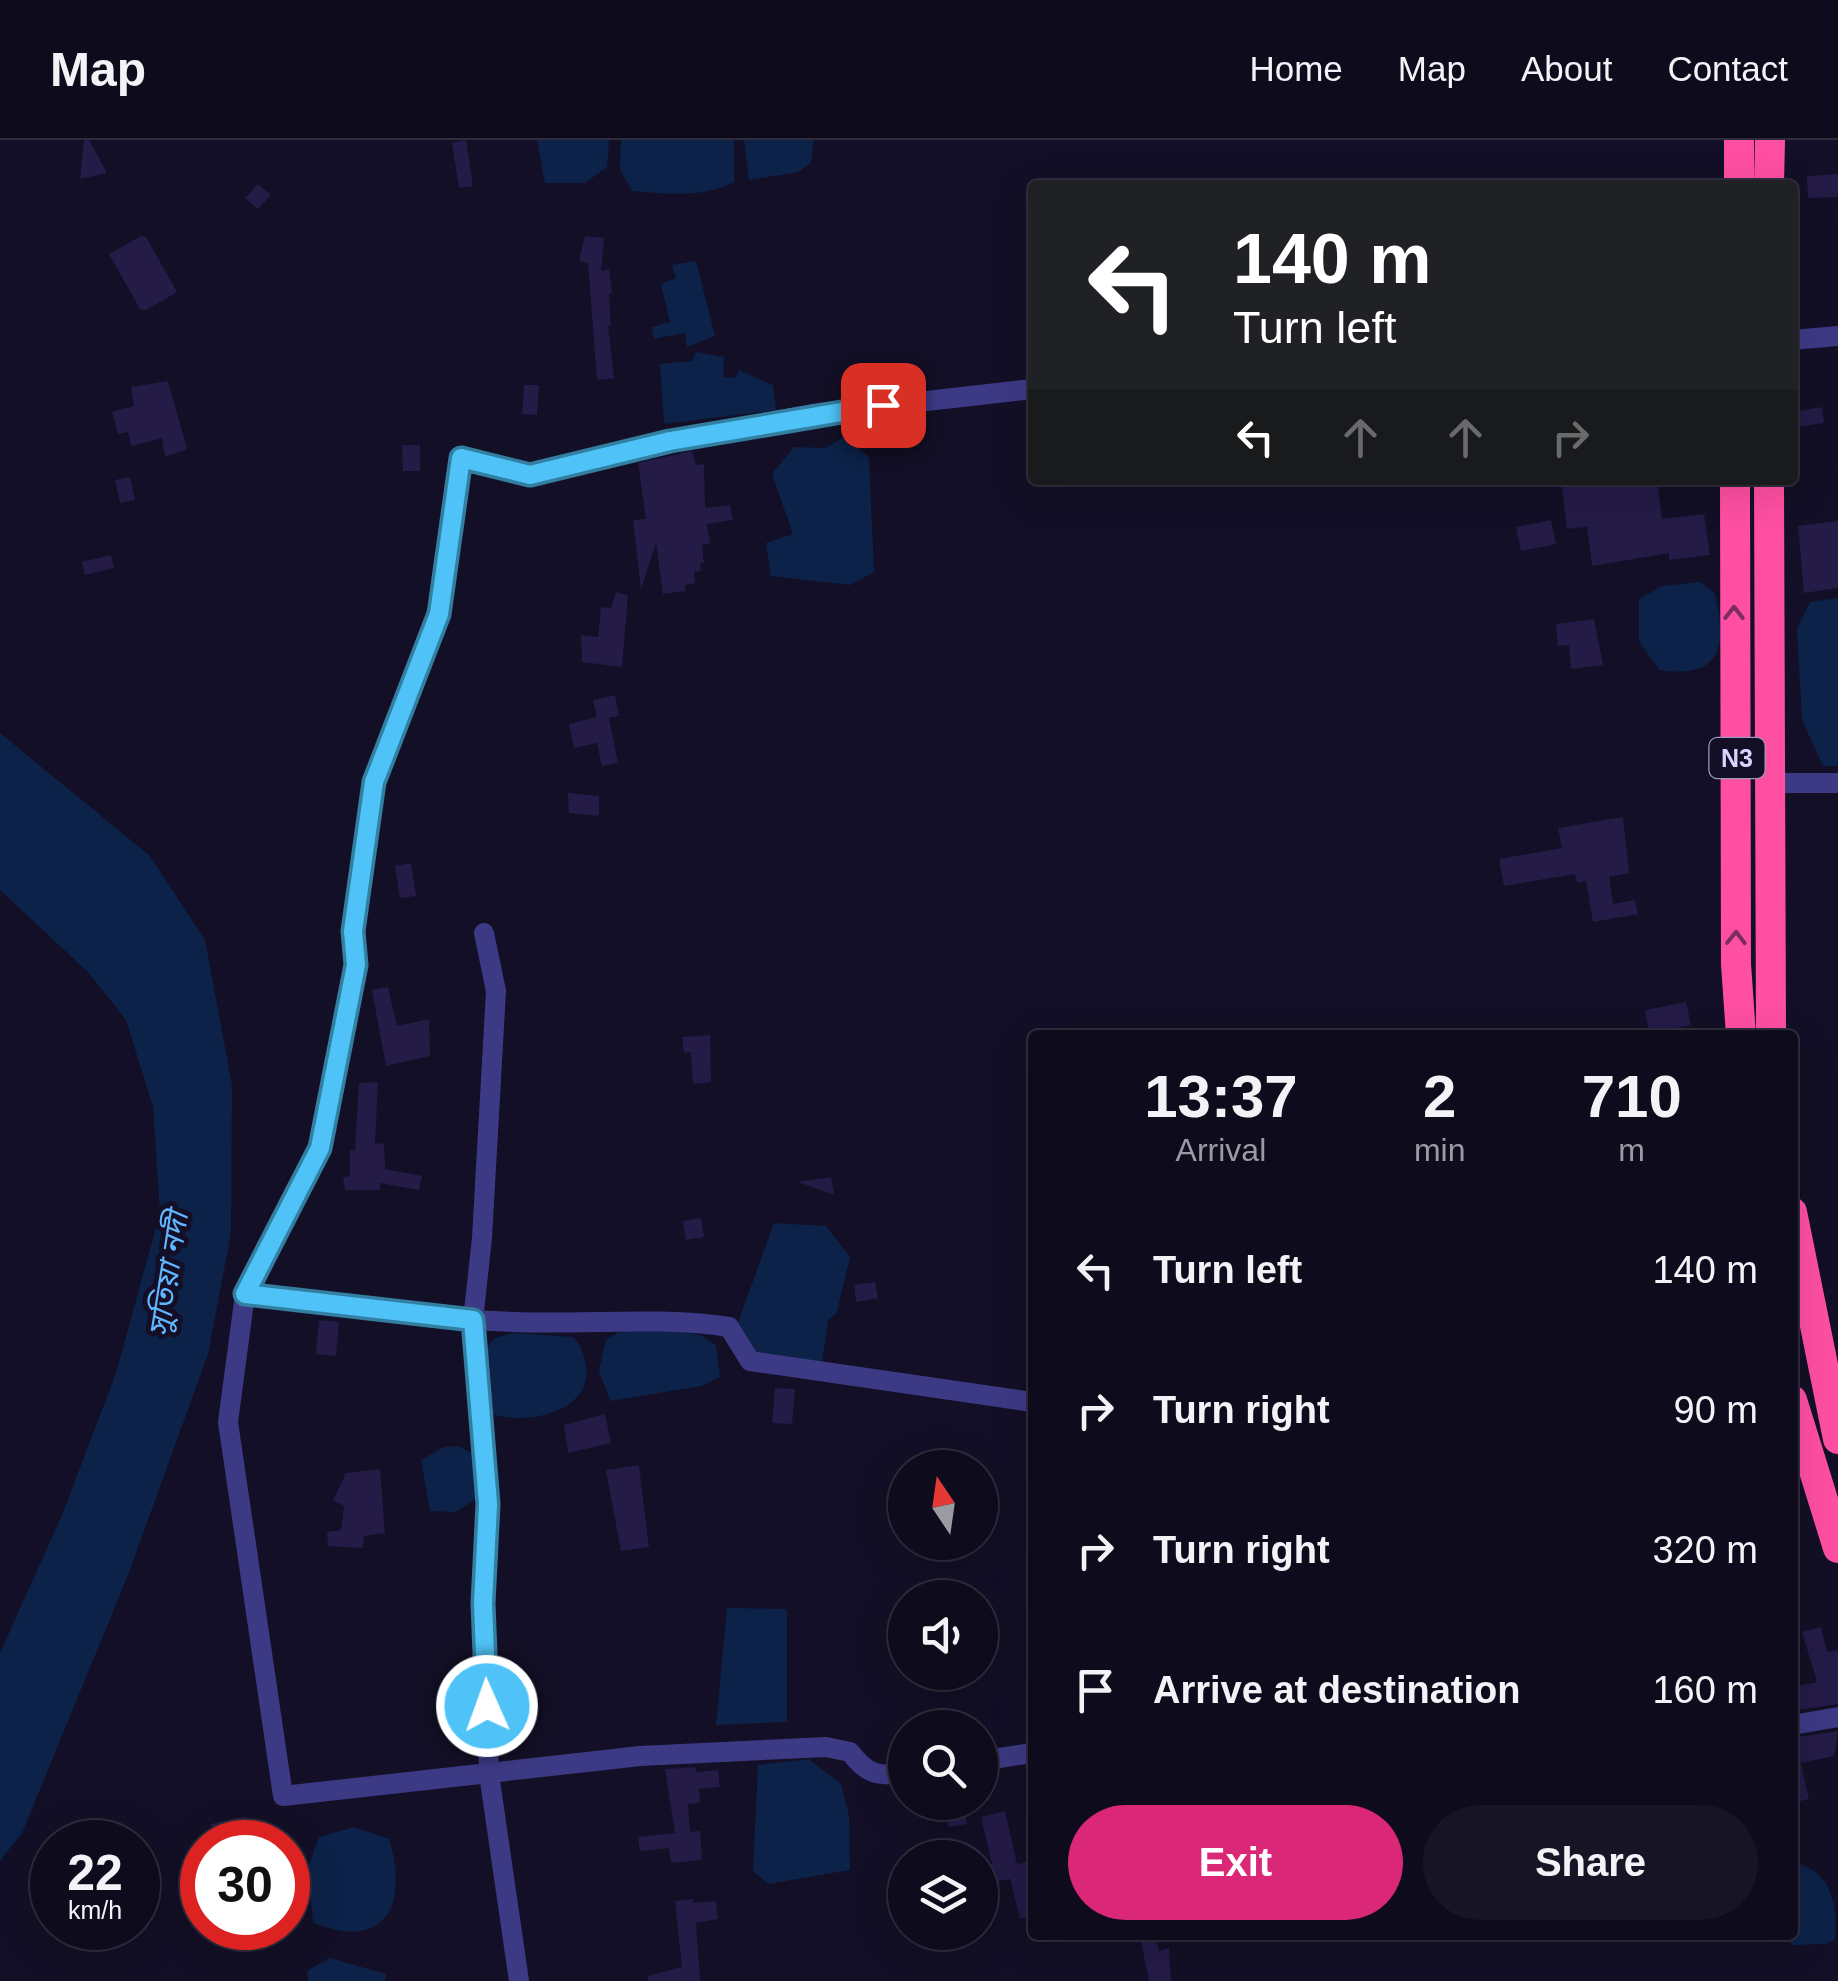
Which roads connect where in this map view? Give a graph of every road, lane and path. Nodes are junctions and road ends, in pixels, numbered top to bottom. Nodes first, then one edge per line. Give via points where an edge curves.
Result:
1 (1739, 140) edge
2 (1770, 140) edge
3 (1739, 180) edge
4 (1769, 180) edge
5 (1838, 336) edge
6 (1798, 339) edge
7 (1028, 389) edge
8 (1735, 485) edge
9 (1769, 485) edge
10 (1769, 783) junction
11 (1838, 783) edge
12 (484, 933) dead end
13 (1741, 1030) edge
14 (1771, 1030) edge
15 (1798, 1242) edge
16 (245, 1294) junction
17 (473, 1320) junction
18 (1028, 1401) edge
19 (1798, 1419) edge
20 (1838, 1439) edge
21 (1838, 1548) edge
22 (1838, 1717) edge
23 (1798, 1723) edge
24 (1028, 1754) edge
25 (998, 1758) edge
26 (489, 1774) junction
27 (888, 1775) edge
28 (519, 1981) edge

1 - 3 highway
2 - 4 highway
5 - 6 street
7 - 16 street via 812,414 530,475 461,458 439,614 374,782 353,931 356,965 320,1148
13 -> 8 highway, N3
9 - 10 highway, N3
10 - 11 street
10 - 14 highway, N3
12 - 17 street via 496,991
15 - 20 highway
16 - 17 street
16 - 26 street via 228,1422 283,1796
17 - 18 street via 699,1322 730,1327 750,1360
17 - 26 street via 488,1504 483,1603
19 - 21 highway
22 - 23 street
24 - 25 street
26 - 27 street via 640,1756 826,1747 850,1752 876,1776
26 - 28 street

